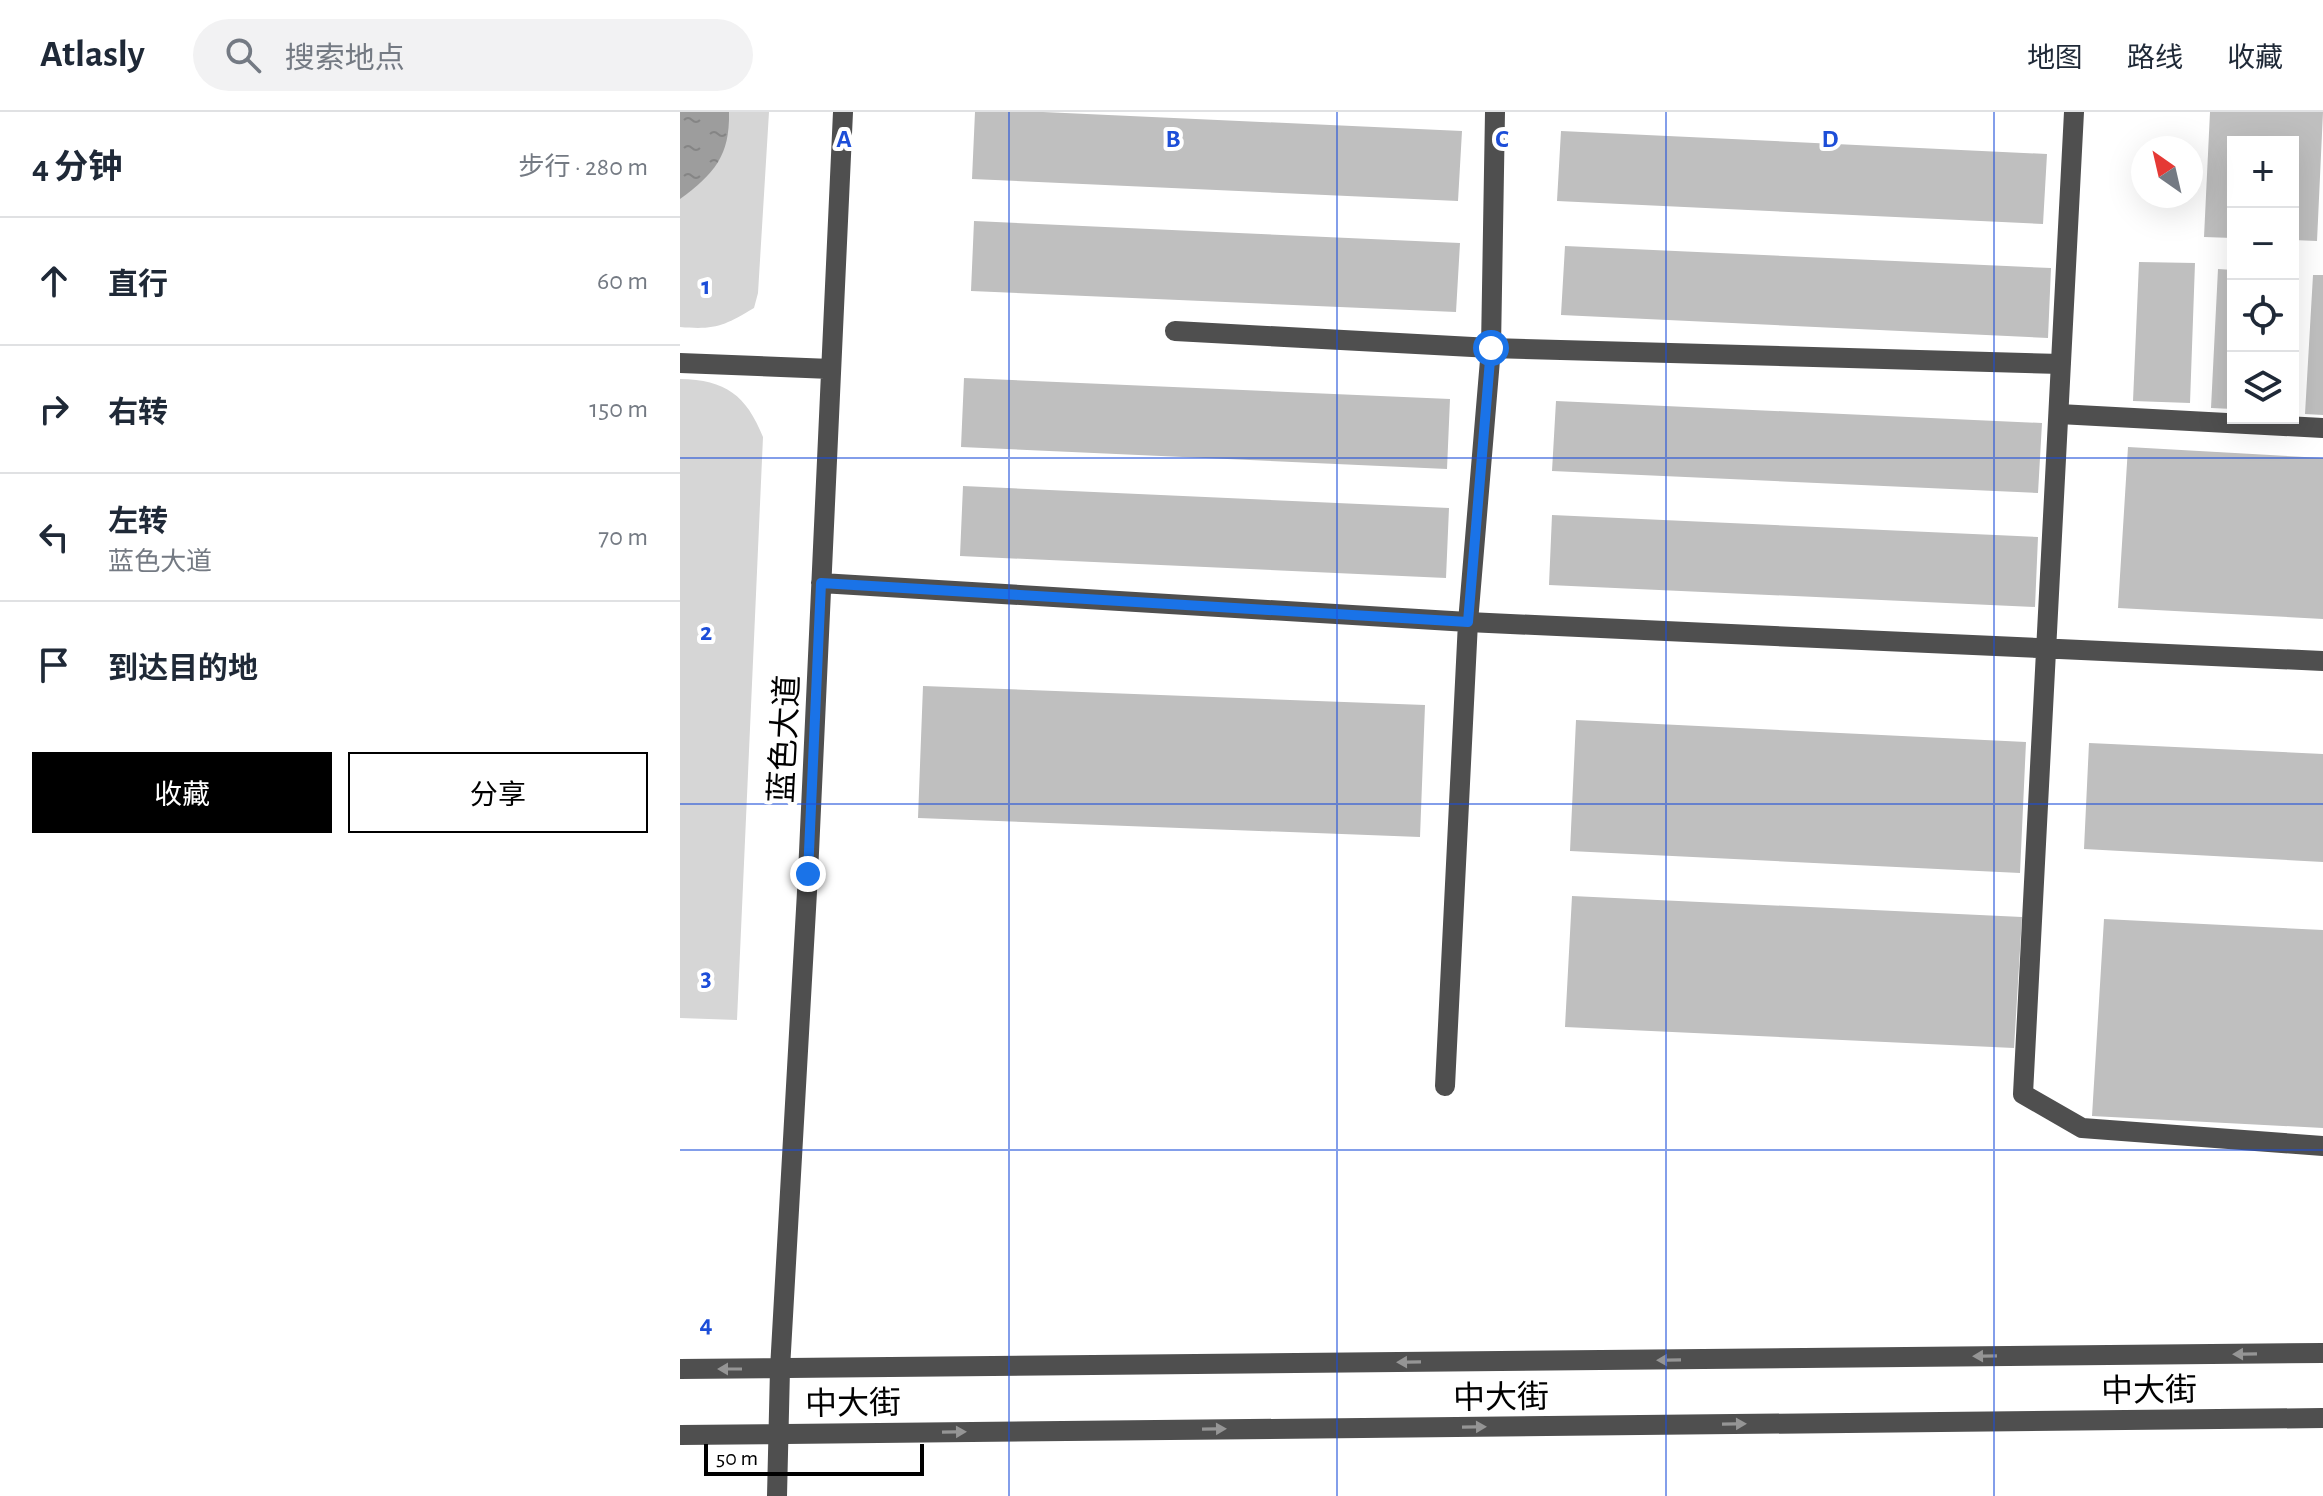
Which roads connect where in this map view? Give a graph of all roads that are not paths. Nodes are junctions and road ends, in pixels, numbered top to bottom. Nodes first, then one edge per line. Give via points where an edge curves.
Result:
1 (843, 112) edge
2 (1495, 112) edge
3 (2074, 112) edge
4 (1175, 331) dead end
5 (1491, 348) junction
6 (680, 363) edge
7 (2061, 364) junction
8 (831, 369) junction
9 (2059, 414) junction
10 (2323, 428) edge
11 (821, 583) junction
12 (1468, 622) junction
13 (2046, 648) junction
14 (2323, 661) edge
15 (1445, 1086) dead end
16 (2323, 1146) edge
17 (2323, 1353) edge
18 (680, 1369) edge
19 (780, 1369) junction
20 (2323, 1418) edge
21 (778, 1434) junction
22 (680, 1435) edge
23 (777, 1496) edge

1 - 8 street, 蓝色大道
2 - 5 street
3 - 7 street
4 - 5 street
5 - 7 street
5 - 12 street
6 - 8 street
7 - 9 street
8 - 11 street, 蓝色大道
9 - 10 street
9 - 13 street
11 - 12 street
11 - 19 street, 蓝色大道
12 - 13 street
12 - 15 street
13 - 14 street
13 - 16 street via 2023,1094 2082,1128
17 -> 19 street, 中大街
19 -> 18 street, 中大街
19 - 21 street, 蓝色大道
21 -> 20 street, 中大街
21 - 22 street, 中大街
21 - 23 street, 蓝色大道

